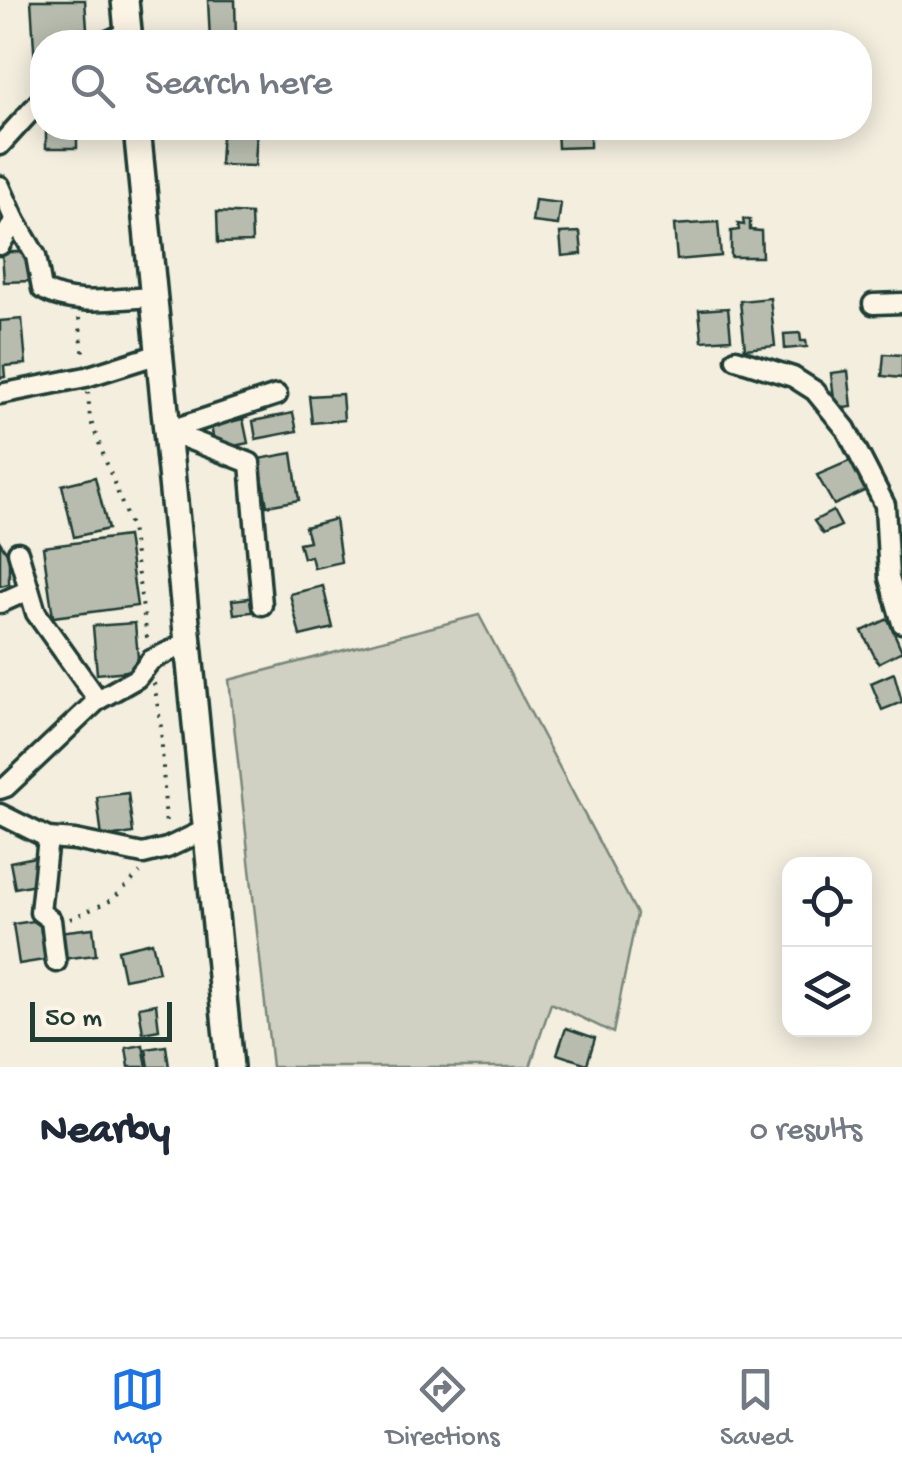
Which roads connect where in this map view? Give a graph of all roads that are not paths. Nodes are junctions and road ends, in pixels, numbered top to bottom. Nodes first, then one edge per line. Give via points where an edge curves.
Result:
1 (125, 0) edge
2 (122, 30) edge
3 (30, 112) edge
4 (138, 140) edge
5 (0, 145) edge
6 (0, 186) edge
7 (15, 220) junction
8 (0, 245) edge
9 (154, 297) junction
10 (873, 304) dead end
11 (902, 304) edge
12 (159, 354) junction
13 (736, 359) dead end
14 (0, 394) edge
15 (277, 395) dead end
16 (166, 432) junction
17 (894, 507) edge
18 (18, 552) dead end
19 (895, 576) edge
20 (29, 590) junction
21 (0, 603) edge
22 (262, 605) dead end
23 (902, 623) edge
24 (188, 643) junction
25 (98, 700) junction
26 (0, 788) edge
27 (0, 814) edge
28 (206, 830) junction
29 (48, 838) junction
30 (56, 962) dead end
31 (230, 1067) edge

1 - 2 main road
3 - 5 street
4 - 9 main road
6 - 7 street
7 - 8 street
7 - 9 street via 36,256 42,289 53,296
9 - 12 main road
10 - 11 street
12 - 14 street
12 - 16 main road
13 - 17 street via 815,391
15 - 16 street
16 - 22 street via 250,464
16 - 24 main road
17 - 19 street
18 - 20 street
19 - 23 street
20 - 21 street
20 - 25 street via 36,614
24 - 25 street via 150,660 137,678
24 - 28 main road
25 - 26 street
27 - 29 street
28 - 29 street via 144,854
28 - 31 main road
29 - 30 street via 40,912 51,920

